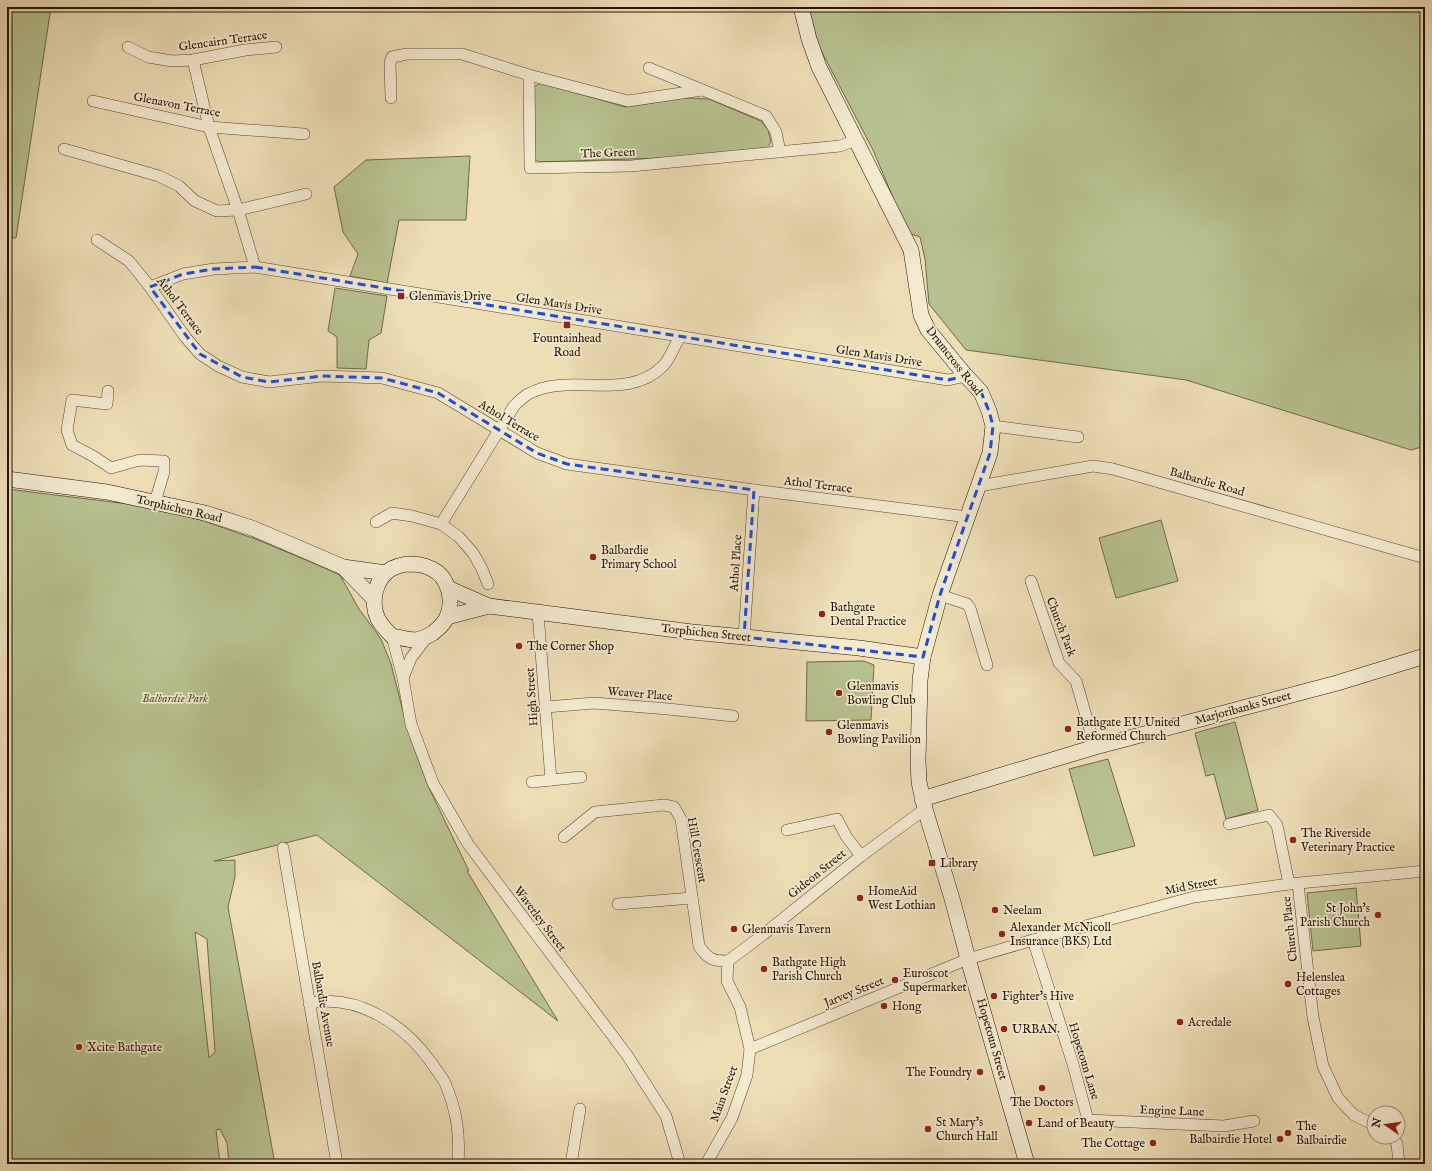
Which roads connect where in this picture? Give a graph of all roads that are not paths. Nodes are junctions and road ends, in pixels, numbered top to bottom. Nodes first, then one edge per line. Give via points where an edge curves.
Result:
1 (801, 7) edge
2 (128, 47) dead end
3 (276, 47) dead end
4 (193, 60) junction
5 (649, 68) dead end
6 (529, 75) junction
7 (702, 90) junction
8 (391, 98) dead end
9 (93, 101) dead end
10 (209, 127) junction
11 (304, 134) dead end
12 (856, 140) junction
13 (64, 149) dead end
14 (780, 152) junction
15 (306, 194) dead end
16 (238, 210) junction
17 (97, 240) dead end
18 (255, 267) junction
19 (150, 287) junction
20 (680, 337) junction
21 (966, 376) junction
22 (108, 391) dead end
23 (993, 426) junction
24 (498, 430) junction
25 (1078, 436) dead end
26 (7, 479) edge
27 (979, 486) junction
28 (754, 490) junction
29 (155, 502) junction
30 (968, 516) junction
31 (376, 522) dead end
32 (441, 524) junction
33 (1425, 558) edge
34 (343, 567) junction
35 (386, 573) junction
36 (1031, 581) dead end
37 (488, 584) dead end
38 (448, 588) junction
39 (940, 596) junction
40 (374, 599) junction
41 (489, 606) junction
42 (538, 613) junction
43 (447, 618) junction
44 (392, 636) junction
45 (427, 637) junction
46 (744, 637) junction
47 (1425, 656) edge
48 (923, 657) junction
49 (987, 665) dead end
50 (403, 678) junction
51 (546, 707) junction
52 (733, 716) dead end
53 (1095, 747) junction
54 (581, 777) dead end
55 (551, 780) junction
56 (532, 782) dead end
57 (923, 804) junction
58 (1229, 824) dead end
59 (787, 830) dead end
60 (564, 837) dead end
61 (283, 848) dead end
62 (861, 856) junction
63 (1425, 871) edge
64 (1294, 884) junction
65 (692, 898) junction
66 (618, 904) dead end
67 (1033, 940) junction
68 (968, 959) junction
69 (728, 961) junction
70 (309, 1003) junction
71 (750, 1049) junction
72 (580, 1109) dead end
73 (1088, 1120) joint
74 (1254, 1121) dead end
75 (1366, 1121) edge
76 (1396, 1145) edge
77 (337, 1164) edge
78 (458, 1164) edge
79 (571, 1164) edge
80 (680, 1164) edge
81 (706, 1164) edge
82 (1027, 1164) edge
83 (1399, 1164) edge

1 - 12 main road, Drumcross Road via 819,67
2 - 4 street, Glencairn Terrace via 148,56 172,61
3 - 4 street, Glencairn Terrace
4 - 10 street
5 - 7 street
6 - 7 street via 628,101
6 - 8 street via 462,54 407,54 392,57
6 - 14 street, The Green via 530,168 631,166
7 - 14 street via 766,116 776,132
9 - 10 street, Glenavon Terrace
10 - 11 street, Glenavon Terrace
10 - 16 street
12 - 14 street, The Green via 840,146
12 - 21 main road, Drumcross Road via 911,250 921,315 928,330
13 - 16 street via 159,176 179,186 195,201 217,211
15 - 16 street
16 - 18 street
17 - 19 street, Athol Terrace via 129,261
18 - 19 street, Glen Mavis Drive via 183,274
18 - 20 street, Glen Mavis Drive
19 - 24 street, Athol Terrace via 200,354 242,377 269,382 322,376 382,378 438,393
20 - 21 street, Glen Mavis Drive via 948,380
20 - 24 street via 664,365 643,380 620,386 574,384 542,389 527,395 514,406
21 - 23 main road, Drumcross Road via 981,392
22 - 29 street via 108,404 72,400 67,430 72,445 111,468 140,460 164,461 164,472
23 - 25 street
23 - 27 main road, Drumcross Road via 990,453
24 - 28 street, Athol Terrace via 537,453 568,464
24 - 32 street
26 - 29 main road, Torphichen Road via 107,492
27 - 30 main road, Drumcross Road
27 - 33 street, Balbardie Road via 1093,466 1113,468
28 - 30 street, Athol Terrace
28 - 46 street, Athol Place
29 - 34 main road, Torphichen Road via 205,513 252,528
30 - 39 main road, Drumcross Road
31 - 32 street via 392,513
32 - 37 street via 459,537 473,553
34 - 35 main road
34 - 40 main road
35 - 38 main road via 392,568 406,564 419,564 434,570 442,577
35 - 40 main road via 377,585
36 - 53 street, Church Park via 1059,663 1076,681
38 - 41 main road, Torphichen Street
38 - 43 main road via 451,602
39 - 48 main road, Drumcross Road
39 - 49 street via 967,604 970,608
40 - 44 main road via 379,620
41 - 42 main road, Torphichen Street
41 - 43 main road, Torphichen Street
42 - 46 main road, Torphichen Street
42 - 51 street, High Street
43 - 45 main road
44 - 45 main road via 416,640
44 - 50 street, Waverley Street
45 - 50 street via 411,658
46 - 48 main road, Torphichen Street via 862,648
47 - 53 main road, Marjoribanks Street via 1337,683
48 - 57 main road, Drumcross Road via 918,741 919,782
50 - 80 street, Waverley Street via 410,724 433,783 468,844 627,1055 666,1116
51 - 52 street, Weaver Place via 594,703
51 - 55 street, High Street
53 - 57 main road, Marjoribanks Street
54 - 55 street
55 - 56 street
57 - 62 street, Gideon Street
57 - 68 main road, Hopetoun Street
58 - 64 street, Church Place via 1269,815 1277,825
59 - 62 street via 838,819 846,836
60 - 65 street, Hill Crescent via 595,812 664,805 674,807 681,819
61 - 70 street, Balbardie Avenue
62 - 69 street, Gideon Street
63 - 64 street, Mid Street
64 - 67 street, Mid Street via 1194,897
64 - 75 street, Church Place via 1313,1017 1323,1066 1338,1098 1354,1115
65 - 66 street, Hill Crescent
65 - 69 street, Hill Crescent via 699,946 710,959
67 - 68 street, Mid Street
67 - 73 street, Hopetoun Lane via 1073,1064
68 - 71 street, Jarvey Street
68 - 82 main road, Hopetoun Street
69 - 71 street, Main Street via 727,981 740,1008
70 - 77 street, Balbardie Avenue
70 - 78 street via 322,1000 347,1002 393,1023 416,1044 444,1082 455,1111 460,1140
71 - 81 street, Main Street via 747,1075 732,1118
72 - 79 street
73 - 74 street, Engine Lane via 1224,1126
76 - 83 street

